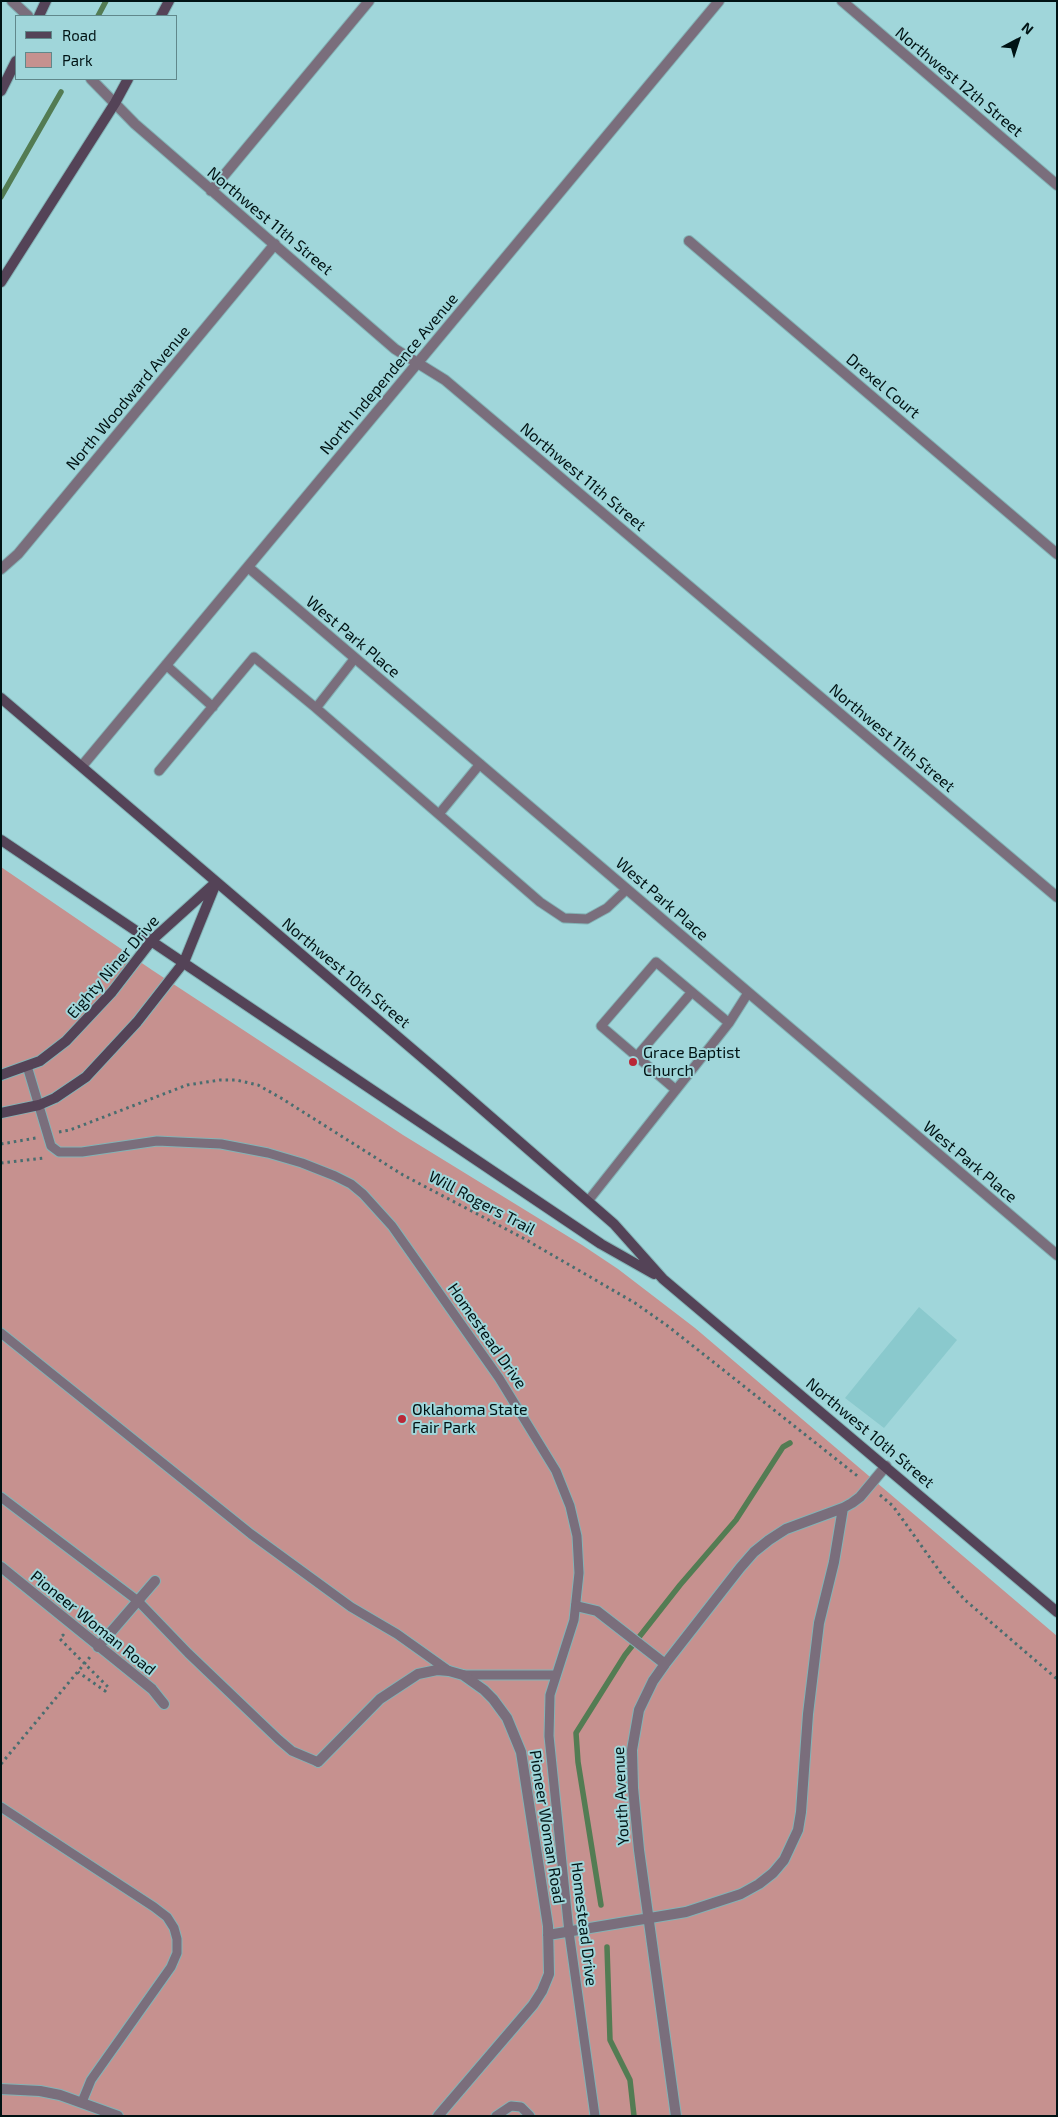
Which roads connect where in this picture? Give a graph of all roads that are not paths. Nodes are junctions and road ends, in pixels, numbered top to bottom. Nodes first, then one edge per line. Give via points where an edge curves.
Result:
1 (12, 1) edge
2 (46, 1) edge
3 (170, 1) edge
4 (369, 1) edge
5 (719, 1) edge
6 (842, 1) edge
7 (27, 15) edge
8 (39, 15) edge
9 (162, 15) edge
10 (15, 63) edge
11 (92, 80) edge
12 (127, 80) edge
13 (1, 91) edge
14 (115, 104) junction
15 (1057, 185) edge
16 (211, 191) junction
17 (690, 241) dead end
18 (275, 244) junction
19 (1, 282) edge
20 (418, 363) junction
21 (1057, 554) edge
22 (248, 567) junction
23 (1, 569) edge
24 (355, 658) junction
25 (166, 665) junction
26 (1, 698) edge
27 (213, 707) junction
28 (316, 708) junction
29 (480, 764) junction
30 (82, 766) junction
31 (159, 771) dead end
32 (439, 814) junction
33 (1, 840) edge
34 (216, 883) junction
35 (627, 889) junction
36 (1057, 897) edge
37 (152, 940) junction
38 (184, 962) junction
39 (691, 993) junction
40 (748, 993) junction
41 (729, 1023) junction
42 (637, 1056) junction
43 (27, 1066) junction
44 (1, 1075) edge
45 (676, 1090) junction
46 (40, 1104) junction
47 (1, 1113) edge
48 (588, 1201) junction
49 (1057, 1254) edge
50 (663, 1279) junction
51 (1, 1333) edge
52 (886, 1466) junction
53 (1, 1497) edge
54 (844, 1508) junction
55 (1, 1567) edge
56 (155, 1581) dead end
57 (138, 1601) junction
58 (576, 1606) junction
59 (1057, 1612) edge
60 (98, 1647) junction
61 (665, 1664) junction
62 (449, 1671) junction
63 (462, 1675) junction
64 (555, 1676) junction
65 (164, 1704) dead end
66 (318, 1762) joint
67 (1, 1807) edge
68 (649, 1919) junction
69 (570, 1932) junction
70 (548, 1935) junction
71 (1, 2090) edge
72 (82, 2102) junction
73 (118, 2116) edge
74 (438, 2116) edge
75 (496, 2116) edge
76 (530, 2116) edge
77 (595, 2116) edge
78 (676, 2116) edge

1 - 7 street
2 - 8 main road
3 - 9 main road
4 - 16 street
5 - 20 street, North Independence Avenue
6 - 15 street, Northwest 12th Street
10 - 13 main road
11 - 14 street, Northwest 11th Street
12 - 14 main road
14 - 16 street, Northwest 11th Street
14 - 19 main road
16 - 18 street, Northwest 11th Street
17 - 21 street, Drexel Court
18 - 20 street, Northwest 11th Street via 396,349
18 - 23 street, North Woodward Avenue via 18,554
20 - 22 street, North Independence Avenue
20 - 36 street, Northwest 11th Street via 445,380
22 - 24 street, West Park Place
22 - 25 street, North Independence Avenue
24 - 28 lane
24 - 29 street, West Park Place
25 - 27 lane
25 - 30 street, North Independence Avenue
26 - 30 main road, Northwest 10th Street
27 - 28 lane via 254,657
27 - 31 lane
28 - 32 lane
29 - 32 lane
29 - 35 street, West Park Place
30 - 34 main road, Northwest 10th Street
32 - 35 lane via 540,902 564,918 592,917
33 - 37 main road, Northwest 10th Street
34 - 37 main road, Eighty Niner Drive
34 - 38 main road
34 - 48 main road, Northwest 10th Street
35 - 40 street, West Park Place
37 - 38 main road, Northwest 10th Street
37 - 43 main road, Eighty Niner Drive via 112,992 66,1041 40,1061
38 - 46 main road via 137,1022 86,1077
38 - 50 main road, Northwest 10th Street via 601,1244
39 - 41 lane
39 - 42 lane
39 - 42 lane via 656,962 601,1026
40 - 41 lane
40 - 49 street, West Park Place
41 - 45 lane
42 - 45 lane
43 - 44 main road, Eighty Niner Drive
43 - 46 lane
45 - 48 lane
46 - 47 main road
46 - 58 lane, Homestead Drive via 48,1139 55,1150 65,1154 157,1141 221,1144 268,1153 322,1170 351,1184 363,1194 392,1226 499,1378 556,1471 570,1506 577,1536 579,1573
48 - 50 main road, Northwest 10th Street via 614,1224
50 - 52 main road, Northwest 10th Street
51 - 62 lane via 251,1534 351,1607 398,1634
52 - 54 street, Youth Avenue via 860,1497
52 - 59 main road, Northwest 10th Street
53 - 57 lane
54 - 61 street, Youth Avenue via 786,1529 754,1552
54 - 68 street via 819,1623 801,1812 792,1845 773,1873 741,1894 686,1912
55 - 60 street, Pioneer Woman Road
56 - 57 street
57 - 60 street
57 - 66 lane via 278,1739 292,1751
58 - 61 street via 596,1610
58 - 64 lane, Homestead Drive
60 - 65 street, Pioneer Woman Road via 152,1689
61 - 68 street, Youth Avenue via 639,1710 632,1750 637,1832
62 - 63 street, Pioneer Woman Road
62 - 66 street, Pioneer Woman Road via 418,1674 405,1682 369,1709
63 - 64 lane
63 - 70 street, Pioneer Woman Road via 493,1698 507,1718 520,1752
64 - 69 lane, Homestead Drive via 550,1695 548,1736
67 - 72 lane via 154,1907 174,1928 177,1953 172,1968 91,2080
68 - 69 street
68 - 78 street, Youth Avenue
69 - 70 street
69 - 77 lane, Homestead Drive
70 - 74 street, Pioneer Woman Road via 549,1974 542,1991
71 - 72 street via 40,2092
72 - 73 street
75 - 76 lane via 511,2106 521,2107

